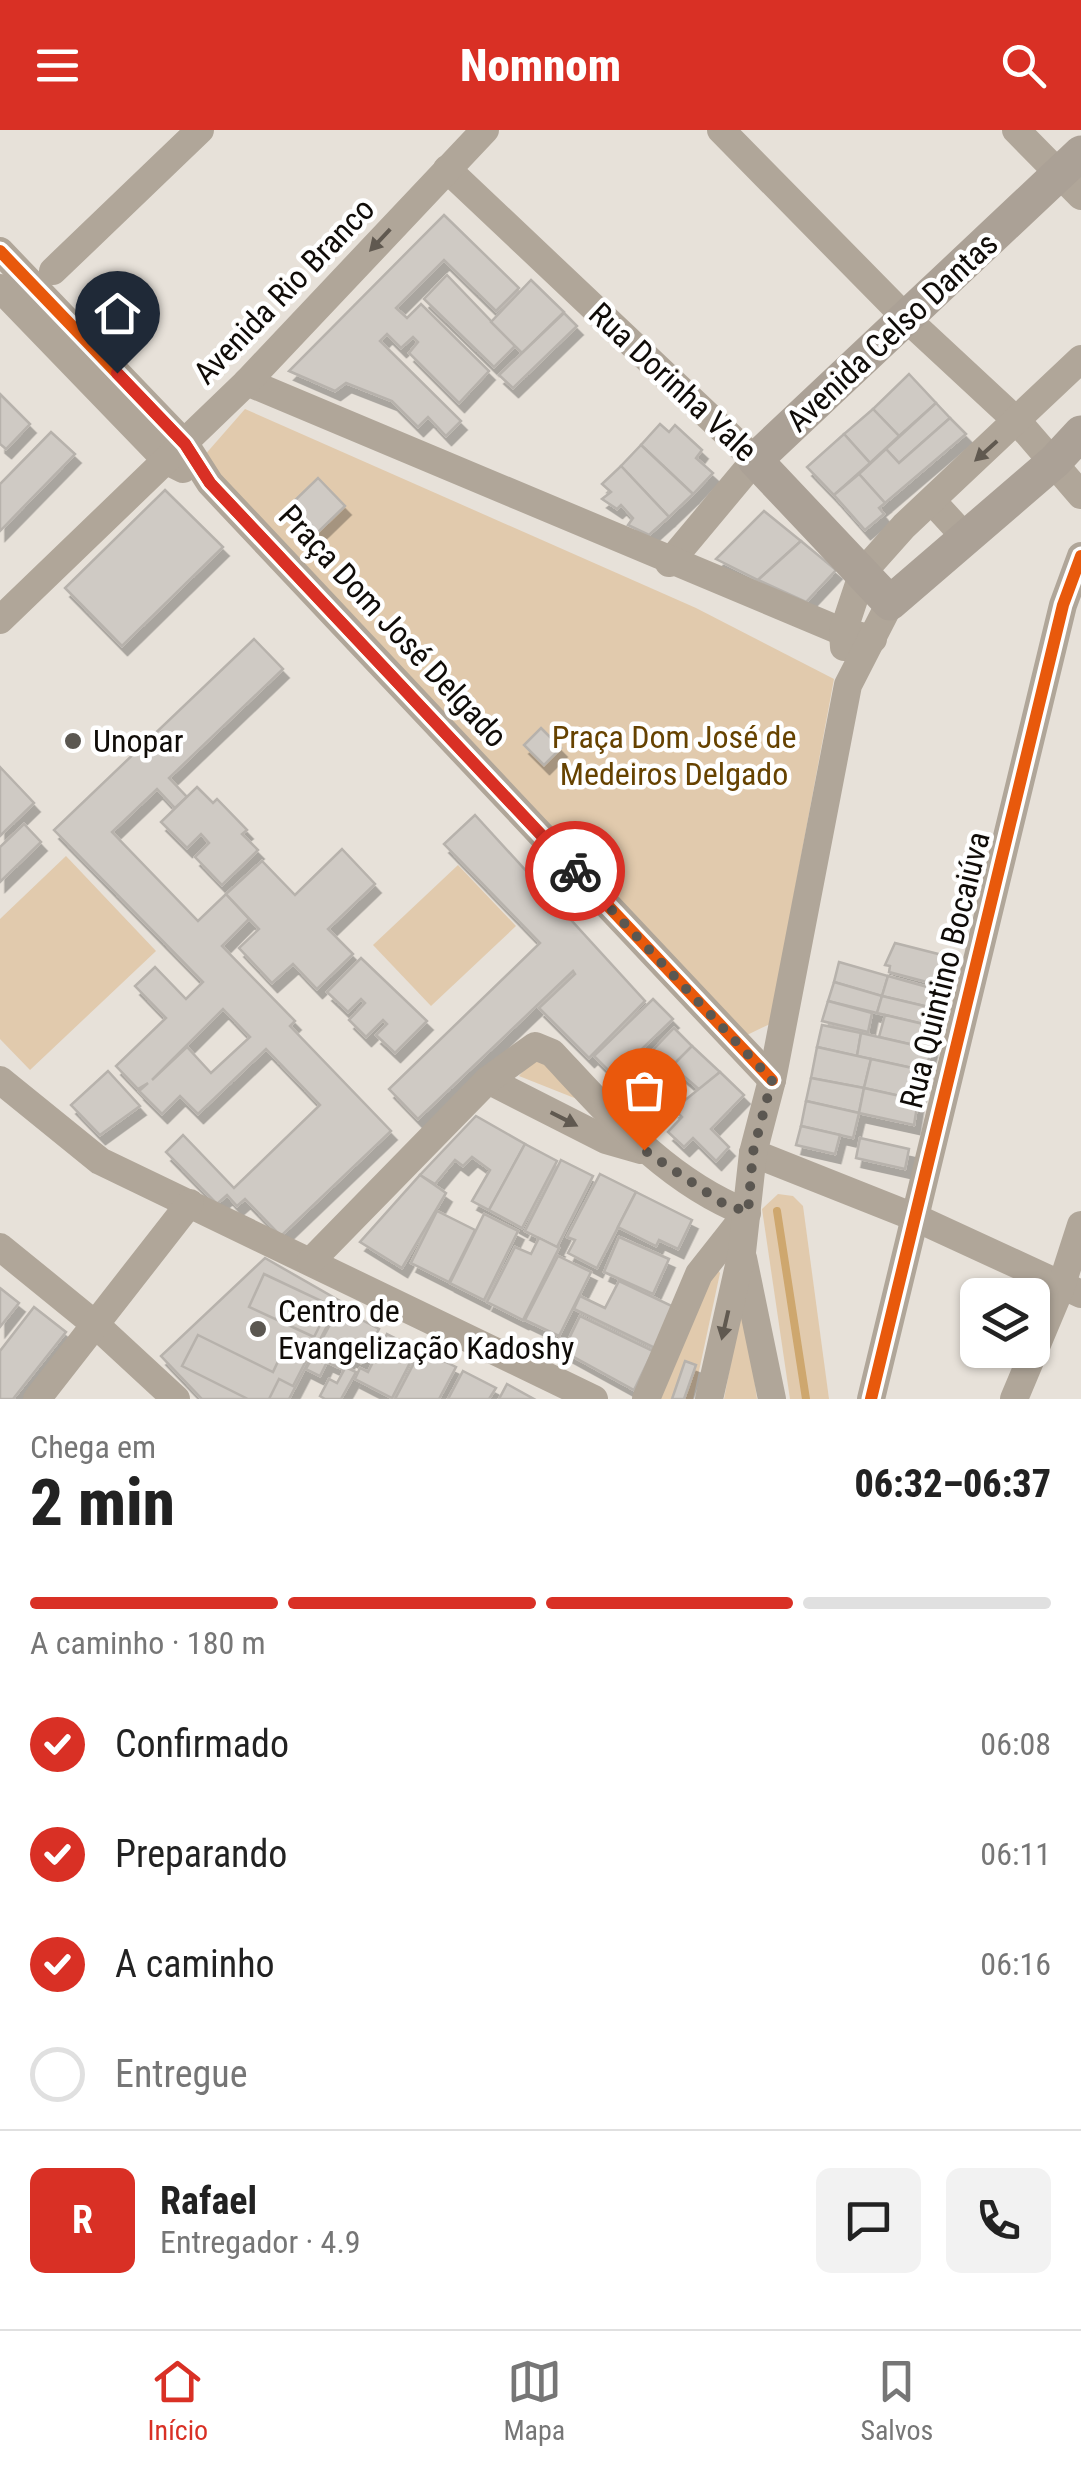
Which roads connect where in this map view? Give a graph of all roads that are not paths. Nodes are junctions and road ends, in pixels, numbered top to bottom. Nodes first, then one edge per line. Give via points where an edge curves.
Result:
1 (200, 130) edge
2 (485, 130) edge
3 (721, 130) edge
4 (1016, 130) edge
5 (447, 169) junction
6 (1074, 174) edge
7 (0, 251) edge
8 (24, 285) edge
9 (907, 319) junction
10 (1081, 359) edge
11 (248, 382) junction
12 (1018, 422) junction
13 (1081, 433) edge
14 (176, 452) junction
15 (755, 460) junction
16 (1055, 461) junction
17 (1081, 495) edge
18 (932, 501) junction
19 (966, 538) junction
20 (1081, 556) edge
21 (669, 563) junction
22 (864, 572) junction
23 (890, 604) junction
24 (0, 620) edge
25 (843, 632) junction
26 (872, 640) junction
27 (848, 684) junction
28 (0, 1080) edge
29 (488, 1080) junction
30 (772, 1080) junction
31 (644, 1150) junction
32 (753, 1152) junction
33 (190, 1204) junction
34 (748, 1212) junction
35 (914, 1217) junction
36 (1081, 1225) edge
37 (0, 1248) edge
38 (742, 1252) junction
39 (311, 1261) junction
40 (1071, 1290) edge
41 (97, 1326) junction
42 (37, 1399) edge
43 (176, 1399) edge
44 (594, 1399) edge
45 (646, 1399) edge
46 (709, 1399) edge
47 (772, 1399) edge
48 (871, 1399) edge
49 (1014, 1399) edge

1 - 8 street
2 - 5 street, Avenida Rio Branco
3 - 9 street
4 - 6 street
5 -> 11 street, Avenida Rio Branco
5 - 15 street, Rua Dorinha Vale
6 - 9 main road, Avenida Celso Dantas
7 - 8 street, Praça Dom José Delgado
8 - 14 street, Praça Dom José Delgado
9 - 12 street
9 - 15 main road, Avenida Celso Dantas
10 - 12 street
11 - 14 street, Avenida Rio Branco
11 - 21 street
12 - 16 street
12 -> 18 street
13 - 16 main road
14 - 24 street, Avenida Rio Branco
14 - 30 street, Praça Dom José Delgado
15 - 21 street, Avenida Celso Dantas
15 - 22 main road, Rua Dorinha Vale
16 - 17 street
16 - 19 main road
18 - 19 street
18 - 22 street
19 - 23 main road
20 - 35 street, Rua Quintino Bocaiúva via 1058,624
21 - 25 street
22 - 23 main road, Rua Dorinha Vale
22 - 25 street
23 - 26 street
25 - 26 street
25 - 27 street
26 - 27 street
27 - 30 street
28 - 33 street via 100,1161
29 -> 31 street via 606,1140
29 - 31 street via 528,1048 543,1048
29 - 39 street
30 - 32 street
31 - 34 street via 724,1204
32 - 34 street
32 - 35 street
33 - 39 street
33 - 41 street
34 - 38 street
34 - 45 street via 698,1274
35 - 40 street
35 - 48 street, Rua Quintino Bocaiúva
36 - 40 street
37 - 41 street
38 -> 46 street
38 - 47 street
39 - 44 street
40 - 49 street
41 - 42 street
41 - 43 street

